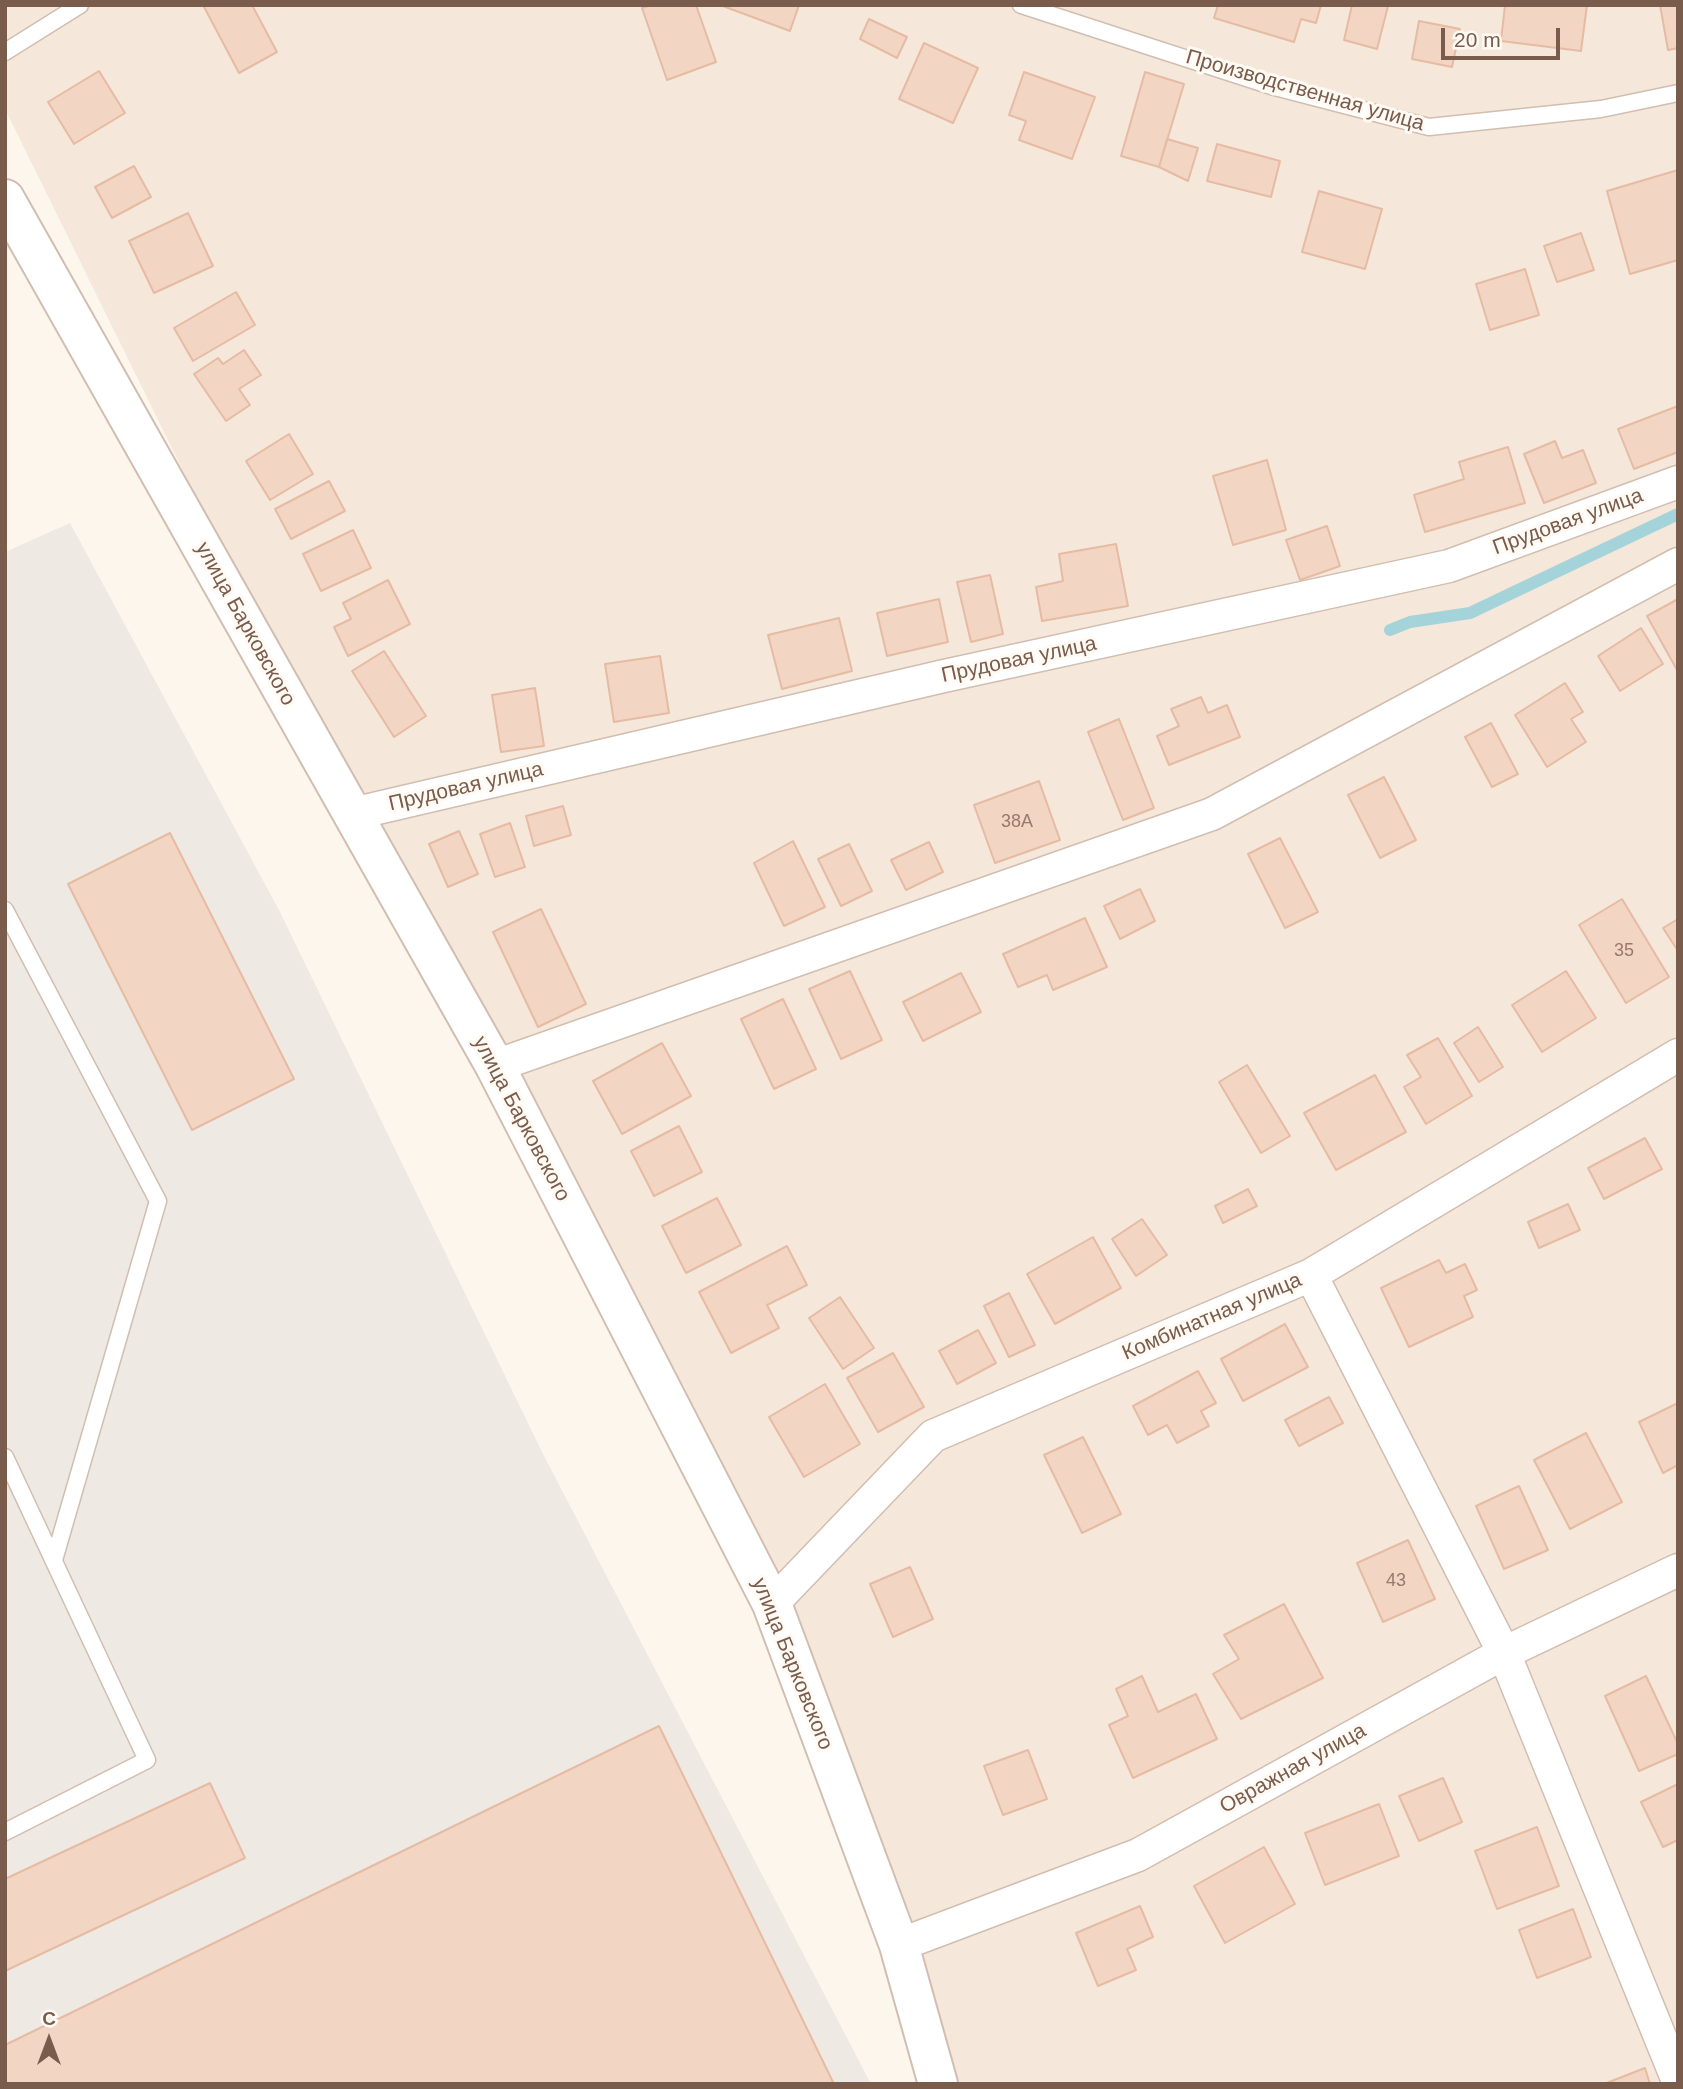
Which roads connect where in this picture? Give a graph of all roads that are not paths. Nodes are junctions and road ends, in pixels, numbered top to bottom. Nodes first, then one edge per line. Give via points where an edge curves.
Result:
1 (80, 5) edge
2 (1021, 5) edge
3 (5, 52) edge
4 (1678, 93) edge
5 (5, 200) edge
6 (1678, 482) edge
7 (1678, 564) edge
8 (352, 814) junction
9 (5, 910) edge
10 (1678, 1055) edge
11 (495, 1066) junction
12 (1311, 1275) junction
13 (5, 1457) edge
14 (54, 1560) junction
15 (1678, 1570) edge
16 (772, 1604) junction
17 (1504, 1653) junction
18 (5, 1832) edge
19 (899, 1945) junction
20 (1678, 2081) edge
21 (938, 2084) edge

1 - 3 lane
2 - 4 lane, Производственная улица via 1271,86 1429,127 1601,109
5 - 8 street, улица Барковского
6 - 8 street, Прудовая улица via 1449,566 944,676
7 - 11 street via 1212,814
8 - 11 street, улица Барковского
9 - 14 lane via 158,1201
10 - 12 street, Комбинатная улица
11 - 16 street, улица Барковского
12 - 16 street, Комбинатная улица via 933,1436
12 - 17 street
13 - 14 lane
14 - 18 lane via 148,1760
15 - 17 street, Овражная улица
16 - 19 street, улица Барковского
17 - 19 street, Овражная улица via 1138,1854
17 - 20 street
19 - 21 street, улица Барковского

